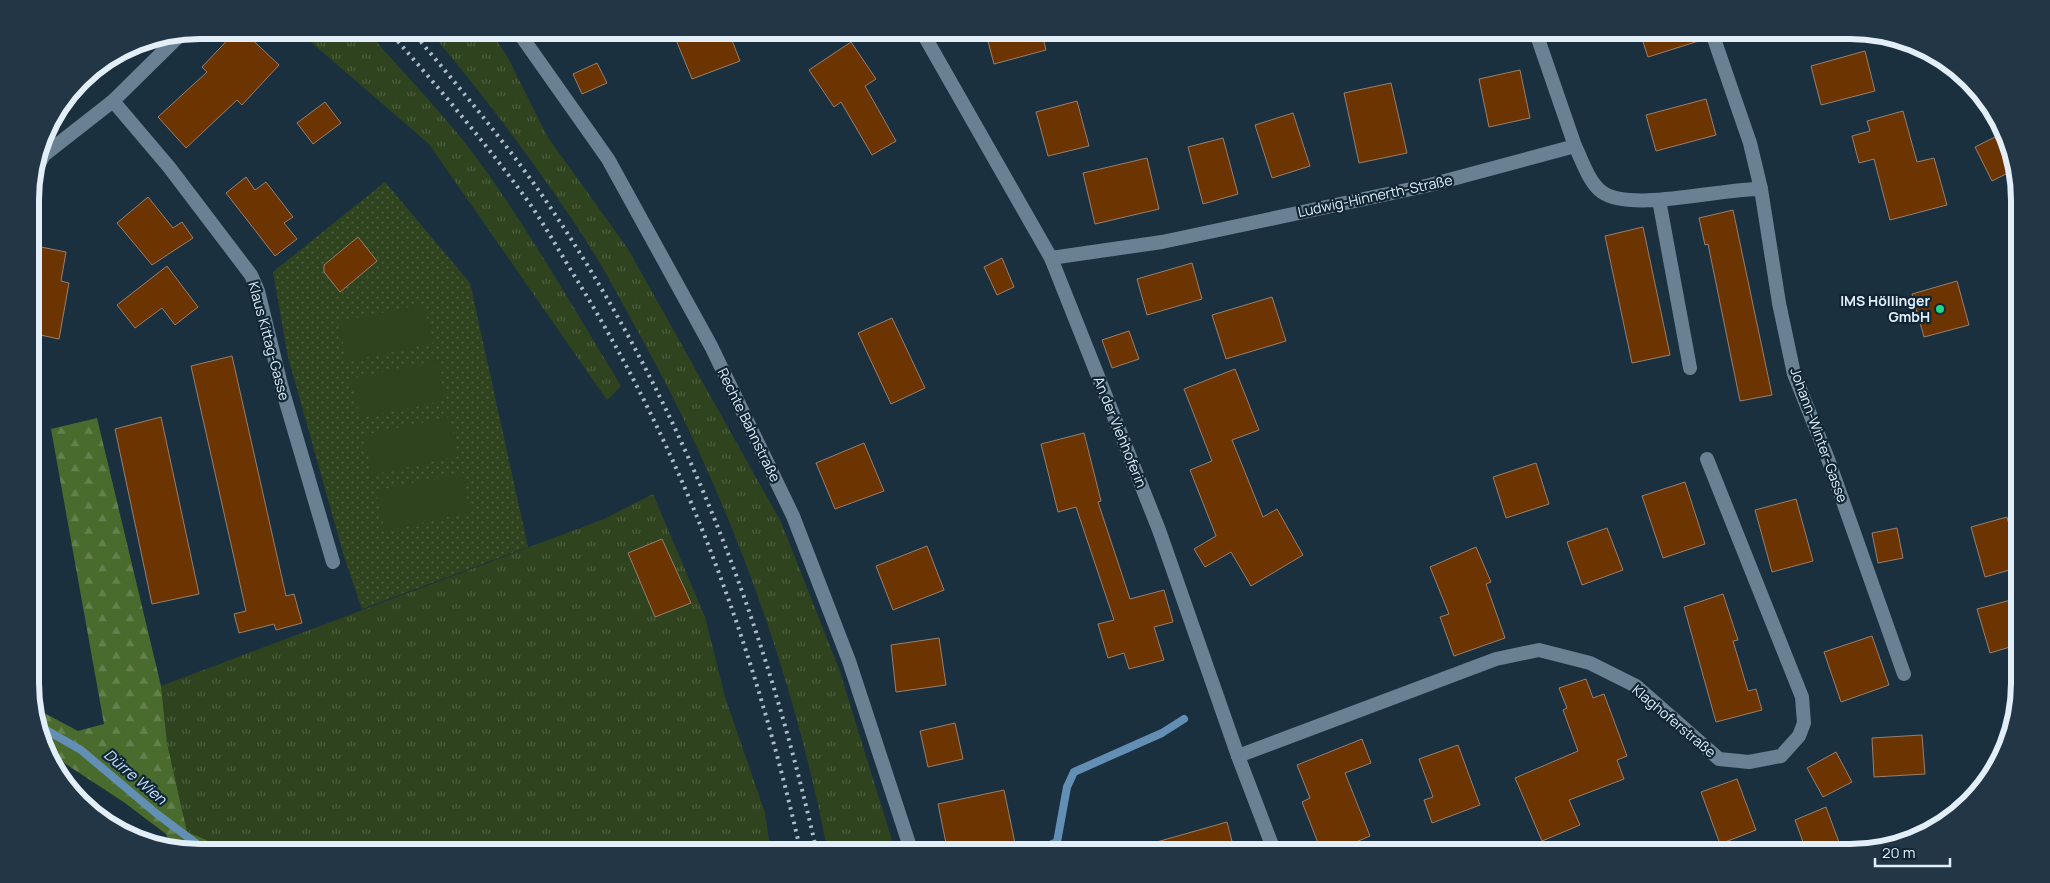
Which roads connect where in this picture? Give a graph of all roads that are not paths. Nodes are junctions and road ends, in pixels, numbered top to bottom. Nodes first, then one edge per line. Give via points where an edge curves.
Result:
1 (524, 39) edge
2 (926, 39) edge
3 (1538, 39) edge
4 (1714, 39) edge
5 (173, 41) edge
6 (113, 101) junction
7 (1575, 146) junction
8 (45, 154) edge
9 (1761, 189) junction
10 (1659, 200) junction
11 (1051, 258) junction
12 (1690, 368) dead end
13 (1707, 459) dead end
14 (333, 562) dead end
15 (1904, 674) dead end
16 (1238, 756) junction
17 (909, 844) edge
18 (1272, 844) edge

1 - 17 street, Rechte Bahnstraße via 608,159 711,346 794,516 849,661
2 - 11 street, An der Viehhoferin
3 - 7 street
4 - 9 street, Johann-Winter-Gasse via 1750,143
5 - 6 street
6 - 8 street
6 - 14 street, Klaus Kittag-Gasse via 175,175 251,275
7 - 10 street via 1600,191 1613,198
7 - 11 street, Ludwig-Hinnerth-Straße via 1430,185 1162,242
9 - 10 street via 1742,188
9 - 15 street, Johann-Winter-Gasse via 1794,374
10 - 12 street
11 - 16 street, An der Viehhoferin via 1159,530
13 - 16 street, Klaghoferstraße via 1802,697 1804,723 1799,736 1781,756 1749,762 1719,759 1636,686 1590,663 1539,650 1496,659
16 - 18 street, An der Viehhoferin

